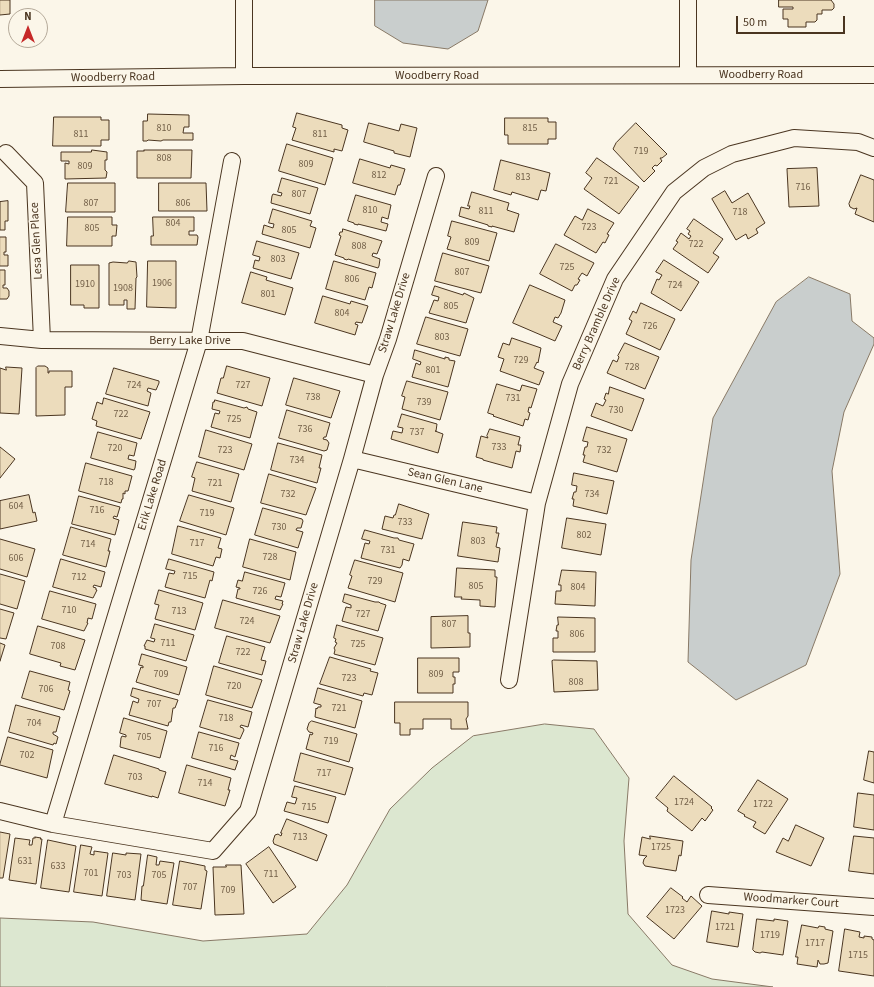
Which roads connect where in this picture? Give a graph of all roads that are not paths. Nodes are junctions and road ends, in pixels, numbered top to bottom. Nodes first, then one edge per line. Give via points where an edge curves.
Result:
1 (244, 0) edge
2 (688, 0) edge
3 (688, 75) junction
4 (874, 75) edge
5 (244, 76) junction
6 (0, 79) edge
7 (874, 148) edge
8 (6, 153) dead end
9 (232, 161) dead end
10 (436, 176) dead end
11 (0, 336) edge
12 (42, 340) junction
13 (199, 341) junction
14 (375, 375) junction
15 (352, 459) junction
16 (537, 503) junction
17 (509, 680) dead end
18 (0, 811) edge
19 (53, 824) junction
20 (708, 895) dead end
21 (874, 907) edge

1 - 5 street
2 - 3 street
3 - 4 street, Woodberry Road
3 - 5 street, Woodberry Road
5 - 6 street, Woodberry Road
7 - 16 street, Berry Bramble Drive via 858,142 794,138 732,154 704,168 674,192 615,279 570,384
8 - 12 street, Lesa Glen Place via 35,183
9 - 13 street, Erik Lake Road
10 - 14 street, Straw Lake Drive
11 - 12 street, Berry Lake Drive
12 - 13 street, Berry Lake Drive
13 - 14 street, Berry Lake Drive via 243,341
13 - 19 street, Erik Lake Road
14 - 15 street, Straw Lake Drive
15 - 16 street, Sean Glen Lane
15 - 19 street, Straw Lake Drive via 248,811 213,851
16 - 17 street, Berry Bramble Drive
18 - 19 street, Straw Lake Drive
20 - 21 street, Woodmarker Court

